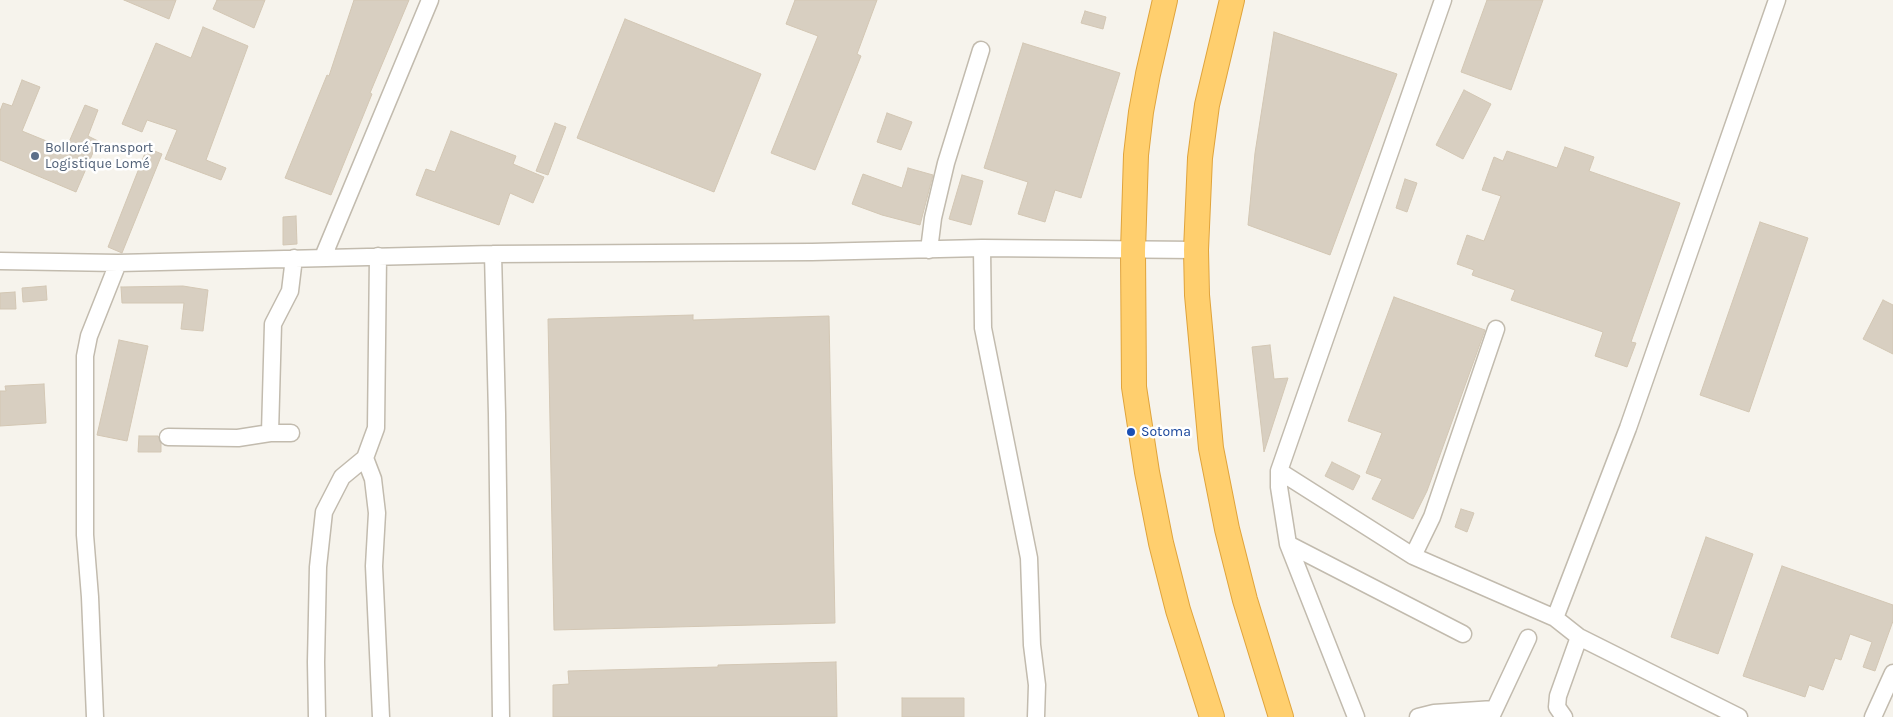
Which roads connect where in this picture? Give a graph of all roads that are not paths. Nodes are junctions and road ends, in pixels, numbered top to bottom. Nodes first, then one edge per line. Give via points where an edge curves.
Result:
1 (430, 0) edge
2 (1165, 0) edge
3 (1232, 0) edge
4 (1444, 0) edge
5 (1777, 0) edge
6 (981, 50) dead end
7 (982, 248) junction
8 (929, 250) junction
9 (1196, 250) junction
10 (1133, 251) junction
11 (493, 254) junction
12 (378, 256) junction
13 (322, 257) junction
14 (294, 258) junction
15 (0, 261) edge
16 (118, 262) junction
17 (1496, 329) dead end
18 (270, 433) junction
19 (291, 433) dead end
20 (168, 437) dead end
21 (365, 458) junction
22 (1279, 471) junction
23 (1288, 544) junction
24 (1414, 556) junction
25 (1555, 618) junction
26 (1463, 634) dead end
27 (1579, 637) junction
28 (1528, 638) dead end
29 (1893, 673) edge
30 (1493, 713) edge
31 (95, 717) edge
32 (317, 717) edge
33 (381, 717) edge
34 (500, 717) edge
35 (1036, 717) edge
36 (1212, 717) edge
37 (1281, 717) edge
38 (1356, 717) edge
39 (1418, 717) edge
40 (1564, 717) edge
41 (1739, 717) edge
42 (1873, 717) edge

1 - 13 street
2 - 10 highway via 1141,112 1136,155
3 - 9 highway via 1207,105 1200,158
4 - 22 street
5 - 25 street via 1628,428
6 - 8 street via 939,190
7 - 8 street
7 - 10 street
7 - 35 street via 983,328 1029,558
8 - 11 street
9 - 10 street
9 - 37 highway via 1211,448 1243,591
10 - 36 highway via 1134,387 1145,464 1178,610
11 - 12 street
11 - 34 street
12 - 13 street
12 - 21 street via 376,428
13 - 14 street
14 - 16 street
14 - 18 street via 290,290 273,324
15 - 16 street
16 - 31 street via 89,336 85,356 85,535
17 - 24 street via 1432,517
18 - 19 street
18 - 20 street via 238,438
21 - 32 street via 342,477 324,512 318,567
21 - 33 street via 373,479 377,513 374,566
22 - 23 street
22 - 24 street
23 - 26 street
23 - 38 street
24 - 25 street
25 - 27 street
27 - 40 street via 1558,696 1557,707
27 - 41 street
28 - 30 street
29 - 42 street
30 - 39 street via 1434,713

